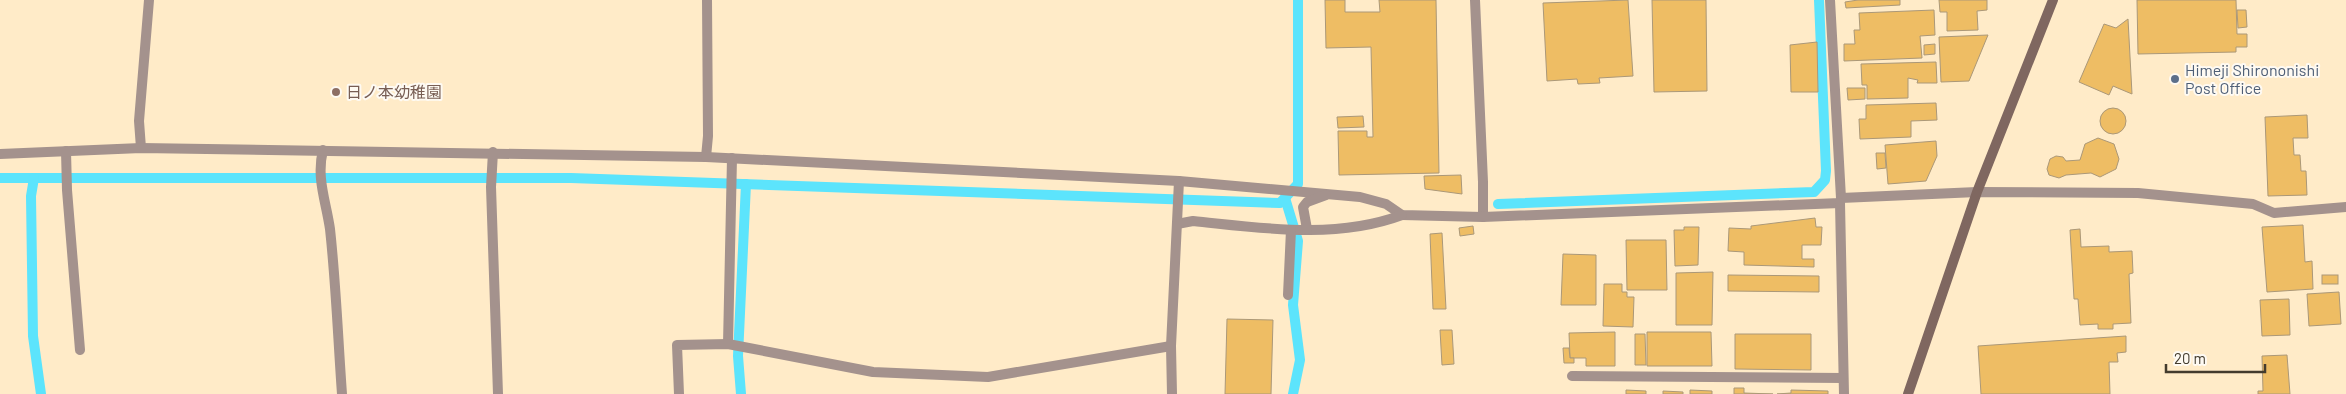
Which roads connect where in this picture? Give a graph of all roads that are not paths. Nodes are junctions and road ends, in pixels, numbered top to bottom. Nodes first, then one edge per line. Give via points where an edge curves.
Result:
1 (149, 0) edge
2 (707, 0) edge
3 (1475, 0) edge
4 (1830, 0) edge
5 (2053, 0) edge
6 (141, 148) junction
7 (323, 150) junction
8 (66, 151) junction
9 (0, 154) edge
10 (492, 157) junction
11 (706, 157) junction
12 (732, 158) junction
13 (1179, 185) junction
14 (1977, 192) junction
15 (1329, 194) junction
16 (1840, 195) junction
17 (2346, 207) edge
18 (1402, 215) junction
19 (1483, 217) junction
20 (1177, 224) junction
21 (1305, 229) junction
22 (1292, 230) junction
23 (1288, 295) dead end
24 (728, 344) junction
25 (1171, 346) junction
26 (80, 350) dead end
27 (1572, 376) dead end
28 (1843, 378) junction
29 (342, 394) edge
30 (498, 394) edge
31 (679, 394) edge
32 (1172, 394) edge
33 (1844, 394) edge
34 (1908, 394) edge

1 - 6 street via 139,121
2 - 11 street
3 - 19 street
4 - 16 street
5 - 14 street
6 - 7 street
6 - 8 street
7 - 10 street
7 - 29 street via 319,165 330,228
8 - 9 street
8 - 26 street
10 - 11 street
10 - 30 street via 490,187
11 - 12 street
12 - 13 street
12 - 24 street
13 - 15 street
13 - 20 street
14 - 16 street
14 - 17 street via 2138,193 2253,204 2274,213
14 - 34 street
15 - 18 street via 1386,204
15 - 21 street via 1307,202 1303,207
16 - 19 street
16 - 28 street
18 - 19 street
18 - 21 street via 1357,228
20 - 22 street via 1192,221
20 - 25 street
21 - 22 street
22 - 23 street
24 - 25 street via 873,372 988,377
24 - 31 street via 677,345
25 - 32 street
27 - 28 street
28 - 33 street

